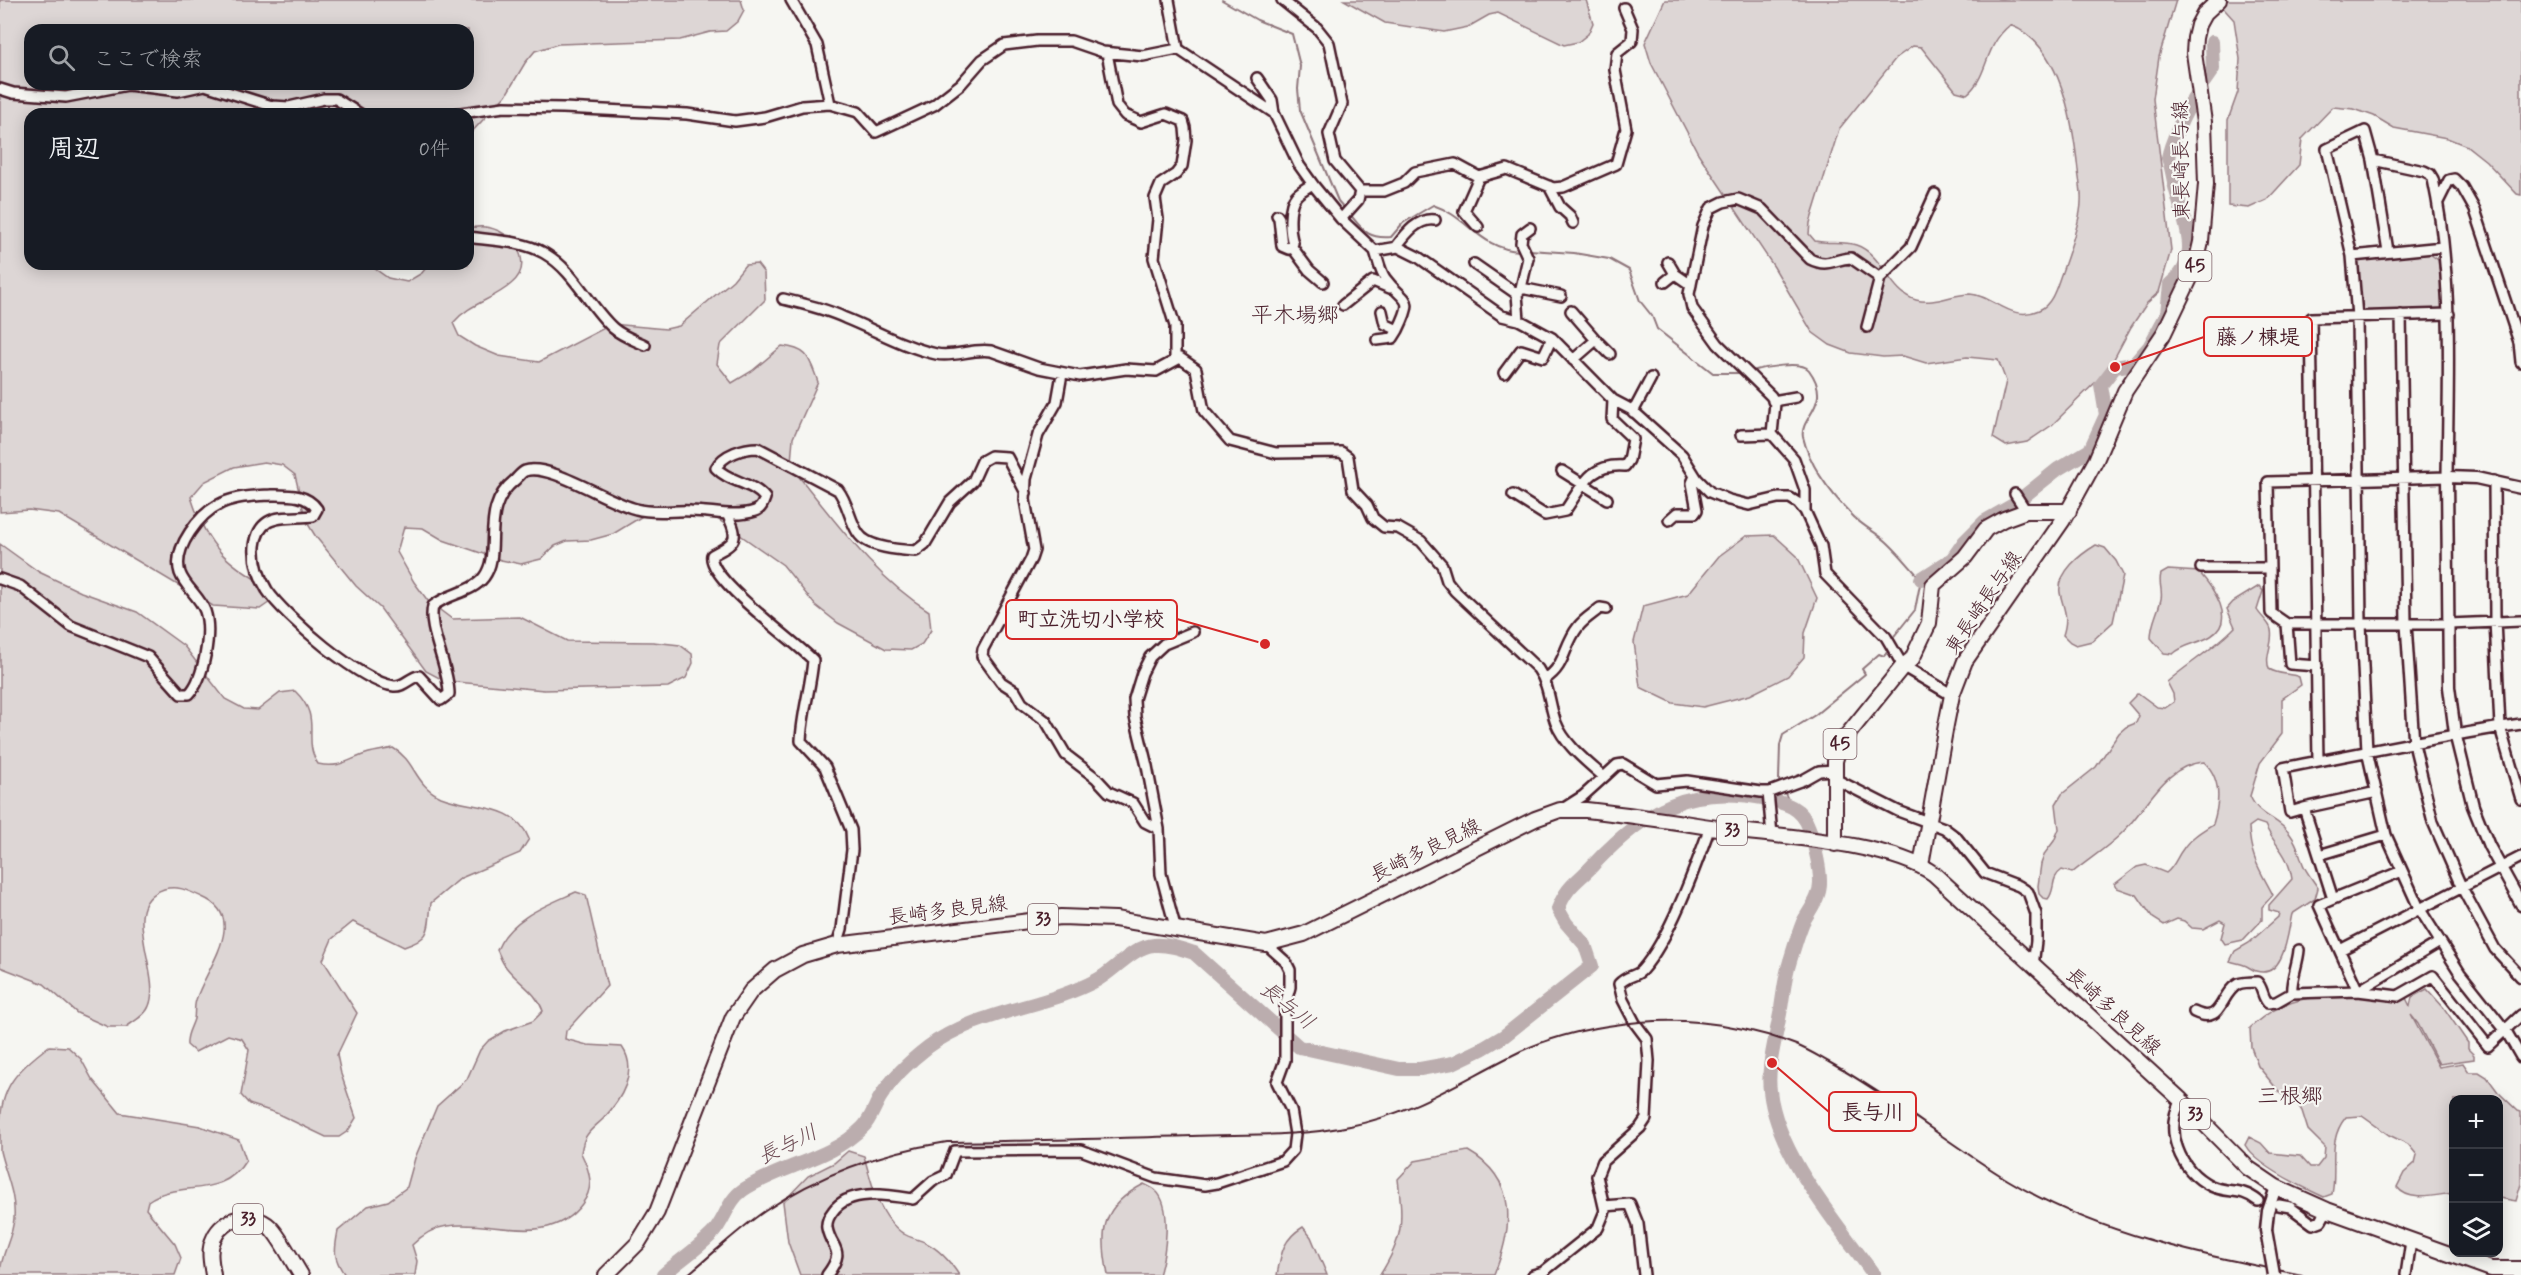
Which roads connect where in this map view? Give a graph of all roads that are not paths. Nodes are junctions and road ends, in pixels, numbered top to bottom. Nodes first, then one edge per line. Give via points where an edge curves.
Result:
1 (791, 0) edge
2 (1169, 0) edge
3 (1282, 0) edge
4 (2218, 0) edge
5 (1624, 8) dead end
6 (1178, 49) junction
7 (1107, 53) junction
8 (1257, 78) dead end
9 (0, 89) edge
10 (102, 90) edge
11 (221, 90) edge
12 (830, 104) junction
13 (350, 108) edge
14 (474, 111) edge
15 (1274, 113) junction
16 (2373, 160) junction
17 (1479, 177) junction
18 (1312, 184) junction
19 (1549, 186) junction
20 (1360, 191) junction
21 (1935, 194) dead end
22 (2438, 202) junction
23 (1277, 215) dead end
24 (1342, 217) junction
25 (1435, 220) dead end
26 (1573, 223) dead end
27 (1478, 227) dead end
28 (1530, 228) dead end
29 (474, 238) edge
30 (1292, 247) junction
31 (1396, 247) junction
32 (2443, 247) junction
33 (2388, 250) junction
34 (1375, 251) junction
35 (2352, 256) junction
36 (1668, 262) dead end
37 (1474, 264) dead end
38 (1675, 274) junction
39 (1880, 278) junction
40 (1323, 282) dead end
41 (1665, 282) dead end
42 (1691, 285) junction
43 (1395, 288) junction
44 (1519, 291) junction
45 (1561, 296) dead end
46 (783, 299) dead end
47 (1343, 305) dead end
48 (1382, 310) dead end
49 (1571, 311) dead end
50 (2449, 314) junction
51 (2402, 315) junction
52 (2357, 317) junction
53 (1519, 320) junction
54 (1867, 327) dead end
55 (1398, 330) junction
56 (1552, 338) junction
57 (1377, 340) dead end
58 (1596, 340) junction
59 (645, 345) dead end
60 (1610, 354) dead end
61 (1175, 359) junction
62 (1573, 360) junction
63 (2521, 362) edge
64 (1504, 373) dead end
65 (1062, 374) junction
66 (1651, 378) dead end
67 (1796, 397) dead end
68 (1613, 400) junction
69 (1773, 401) junction
70 (1633, 412) junction
71 (1772, 434) junction
72 (1741, 435) dead end
73 (1562, 471) dead end
74 (1695, 476) junction
75 (2404, 477) junction
76 (2447, 477) junction
77 (2359, 478) junction
78 (2314, 479) junction
79 (2494, 481) junction
80 (1584, 485) junction
81 (2521, 488) edge
82 (1026, 493) junction
83 (2015, 494) dead end
84 (1513, 495) dead end
85 (1607, 499) dead end
86 (1805, 511) junction
87 (2025, 511) junction
88 (2069, 511) junction
89 (727, 514) junction
90 (1669, 520) dead end
91 (2201, 568) dead end
92 (2270, 568) junction
93 (0, 579) edge
94 (1606, 609) dead end
95 (2495, 620) junction
96 (2521, 621) edge
97 (2316, 623) junction
98 (2288, 624) junction
99 (2361, 624) junction
100 (2406, 624) junction
101 (2449, 624) junction
102 (1193, 632) dead end
103 (1903, 666) junction
104 (2317, 666) junction
105 (1545, 679) junction
106 (1952, 696) junction
107 (2521, 724) edge
108 (2500, 727) junction
109 (2455, 733) junction
110 (2414, 744) junction
111 (2367, 751) junction
112 (2318, 761) junction
113 (1835, 774) junction
114 (1604, 777) junction
115 (1771, 791) junction
116 (2377, 792) junction
117 (2521, 800) edge
118 (2304, 808) junction
119 (1560, 810) junction
120 (1930, 822) junction
121 (1710, 827) junction
122 (1159, 829) junction
123 (1772, 835) junction
124 (2386, 835) junction
125 (1831, 843) junction
126 (2319, 855) junction
127 (2521, 857) edge
128 (1921, 865) junction
129 (2501, 867) junction
130 (2402, 871) junction
131 (2461, 886) junction
132 (2333, 899) junction
133 (2521, 904) edge
134 (2419, 908) junction
135 (1176, 930) junction
136 (2440, 942) junction
137 (1266, 944) junction
138 (837, 945) junction
139 (2299, 950) dead end
140 (2340, 950) junction
141 (2032, 966) junction
142 (2521, 977) edge
143 (2358, 991) junction
144 (2292, 993) junction
145 (2194, 1012) dead end
146 (2521, 1015) edge
147 (2506, 1031) junction
148 (2521, 1057) edge
149 (2181, 1100) junction
150 (2276, 1187) junction
151 (2258, 1201) dead end
152 (2279, 1205) dead end
153 (1604, 1206) junction
154 (2327, 1210) junction
155 (2411, 1241) junction
156 (2521, 1269) edge
157 (608, 1273) edge
158 (213, 1275) edge
159 (301, 1275) edge
160 (827, 1275) edge
161 (1533, 1275) edge
162 (1644, 1275) edge
163 (2274, 1275) edge
164 (2406, 1275) edge

1 - 12 street via 817,45
2 - 6 street
3 - 20 street via 1329,43 1342,104 1329,134 1335,161
4 - 88 main road, 東長崎長与線 / 45 via 2198,25 2195,38 2206,184 2195,268 2164,333 2124,391 2096,460
5 - 19 street via 1633,29 1632,41 1617,53 1615,70 1626,129 1616,164 1563,187
6 - 7 street via 1143,56
6 - 15 street
7 - 12 street via 1071,41 1004,45 981,60 961,84 934,105 876,132 858,112
7 - 61 street via 1120,111 1141,122 1166,114 1174,116 1183,121 1185,128 1182,166 1161,184 1155,198 1158,219 1154,258 1175,326
8 - 15 street via 1272,100
9 - 10 street via 66,97
11 - 13 street via 272,106 336,99
12 - 14 street via 802,106 735,122 687,114 563,108 504,107
15 - 18 street
16 - 22 street via 2430,174
16 - 33 street
16 - 35 street via 2365,131 2327,149
17 - 19 street via 1507,169
17 - 20 street via 1455,164 1415,172 1404,183 1384,190
17 - 27 street via 1464,211
18 - 24 street
18 - 30 street via 1293,200 1289,230
19 - 26 street
20 - 24 street via 1358,200
21 - 39 street via 1911,247
22 - 32 street
22 - 63 street via 2448,180 2454,179 2475,210 2519,342
23 - 30 street via 1282,246
24 - 34 street
25 - 31 street via 1424,221
28 - 44 street via 1522,234 1527,255
29 - 59 street via 515,242 544,253 567,272 612,327
30 - 40 street
31 - 34 street
31 - 53 street via 1418,257 1502,316
32 - 33 street
32 - 50 street
33 - 35 street
34 - 43 street via 1385,278
35 - 52 street
36 - 38 street
37 - 44 street
38 - 41 street
38 - 42 street
39 - 42 street via 1851,258 1827,264 1810,259 1762,209 1738,199 1711,208 1703,226
39 - 54 street
42 - 69 street via 1692,308 1718,344
43 - 47 street via 1373,281
43 - 55 street via 1408,303
44 - 45 street
44 - 53 street
46 - 65 street via 843,316 916,349 939,355 981,349
48 - 55 street via 1385,324
49 - 58 street
50 - 51 street
50 - 76 street
51 - 52 street
51 - 75 street
52 - 77 street
52 - 78 street via 2311,318
53 - 56 street
55 - 57 street via 1393,338
56 - 62 street
56 - 64 street via 1543,357 1521,350
58 - 60 street
58 - 62 street
61 - 65 street via 1156,371
61 - 105 street via 1180,358 1196,369 1204,411 1230,441 1276,453 1341,452 1348,457 1353,490 1373,518 1421,541 1442,565 1455,591
62 - 68 street
65 - 82 street via 1058,402 1032,453
66 - 70 street
67 - 69 street
68 - 70 street
68 - 80 street via 1612,419 1633,439 1629,460 1625,466 1608,464 1591,474
69 - 71 street
70 - 74 street via 1682,455
71 - 72 street
71 - 86 street via 1794,459 1804,490
73 - 80 street
74 - 86 street via 1710,492 1728,500 1749,505 1790,498
74 - 90 street via 1692,483 1697,510 1677,513
75 - 76 street
75 - 77 street
75 - 100 street
76 - 79 street
76 - 101 street
77 - 78 street
77 - 99 street
78 - 92 street via 2268,482
78 - 97 street
79 - 81 street
79 - 95 street
80 - 84 street via 1565,511 1545,515
80 - 85 street
82 - 89 street via 1007,457 982,460 973,481 950,502 925,544 916,551 900,550 862,539 838,490 771,453 746,448 720,461 716,468 758,489 765,498 763,505 757,510
82 - 122 street via 1032,559 982,656 1001,682 1046,721 1066,754 1110,792 1133,803 1146,822
83 - 87 street
86 - 103 street via 1821,546 1825,574 1886,637
87 - 88 main road, 東長崎長与線 / 45
87 - 103 main road, 東長崎長与線 / 45 via 1986,529 1965,557 1937,579 1930,596 1929,623 1912,658
88 - 106 main road, 東長崎長与線 / 45 via 1965,661
89 - 93 street via 639,510 620,505 550,471 525,471 507,486 497,504 490,566 485,576 474,586 433,606 432,622 449,681 449,694 441,700 418,676 396,686 362,672 289,616 267,590 255,552 260,530 277,519 313,516 317,509 307,498 243,497 220,504 195,526 181,546 180,572 205,611 208,630 197,686 189,694 181,694 148,657 71,626 20,586
89 - 138 street via 736,531 727,548 712,555 715,571 813,660 801,741 825,767 851,830 852,850
91 - 92 street
92 - 98 street via 2271,613
94 - 105 street via 1600,608 1578,627 1564,650 1561,665
95 - 96 street
95 - 101 street
95 - 108 street
97 - 98 street
97 - 99 street
97 - 104 street
98 - 104 street via 2290,664
99 - 100 street
99 - 111 street
100 - 101 street
100 - 110 street
101 - 109 street via 2449,687
102 - 122 street via 1164,644 1150,657 1134,699
103 - 106 street
103 - 113 main road, 東長崎長与線 / 45 via 1840,744
104 - 112 street
105 - 114 street via 1556,723 1564,738
106 - 120 main road, 東長崎長与線 / 45
107 - 108 street
108 - 109 street
108 - 117 street
109 - 110 street
109 - 129 street via 2473,806
110 - 111 street
110 - 131 street via 2433,822
111 - 112 street
111 - 116 street
112 - 118 street via 2283,768 2290,812
113 - 115 street via 1819,771
113 - 120 street via 1899,811
113 - 125 main road, 東長崎長与線 / 45
114 - 115 street via 1623,764 1656,784 1688,781
114 - 119 street
115 - 123 street via 1768,808
116 - 118 street
116 - 124 street
118 - 126 street
119 - 121 main road, 長崎多良見線 / 33 via 1634,815
119 - 137 main road, 長崎多良見線 / 33 via 1304,934
120 - 128 main road, 東長崎長与線 / 45
120 - 141 street via 1956,837 1985,873 2028,892 2036,914
121 - 123 main road, 長崎多良見線 / 33
121 - 153 street via 1654,954 1640,973 1619,984 1627,1008 1647,1039 1648,1108 1640,1128 1603,1161 1597,1176
122 - 135 street via 1161,874
123 - 125 main road, 長崎多良見線 / 33
124 - 126 street
124 - 130 street
125 - 128 main road, 長崎多良見線 / 33 via 1897,856
126 - 132 street
127 - 129 street
128 - 141 main road, 長崎多良見線 / 33
129 - 131 street
129 - 133 street
130 - 132 street
130 - 134 street
131 - 134 street
131 - 142 street via 2495,949
132 - 140 street via 2319,905
134 - 136 street
134 - 140 street
135 - 137 main road, 長崎多良見線 / 33
135 - 138 main road, 長崎多良見線 / 33 via 1115,919 1061,917
136 - 143 street
136 - 147 street
137 - 160 street via 1290,970 1283,1070 1277,1082 1291,1110 1295,1134 1293,1150 1283,1161 1205,1185 1156,1178 1081,1150 955,1151 946,1175 933,1180 913,1199 855,1196 837,1205 827,1219 837,1257
138 - 157 main road, 長崎多良見線 / 33 via 803,955 775,970 741,1004 726,1033 657,1212 638,1243
139 - 144 street via 2290,986
140 - 143 street
141 - 149 main road, 長崎多良見線 / 33
143 - 144 street
143 - 147 street via 2398,996 2433,976 2488,1046
144 - 145 street via 2268,1003 2257,982 2238,984 2210,1016
146 - 147 street
147 - 148 street
149 - 150 main road, 長崎多良見線 / 33 via 2248,1168
149 - 151 street via 2174,1112 2173,1137 2182,1160 2209,1185 2248,1193
150 - 154 main road, 長崎多良見線 / 33
150 - 163 street, bridge via 2266,1230
152 - 154 street via 2300,1212 2313,1224 2321,1221
153 - 161 street via 1604,1218 1598,1228 1543,1272
153 - 162 street via 1630,1204 1638,1224
154 - 155 main road, 長崎多良見線 / 33
155 - 156 main road, 長崎多良見線 / 33 via 2491,1269
155 - 164 street
158 - 159 main road, 33 via 210,1252 214,1237 236,1218 254,1219 269,1226

